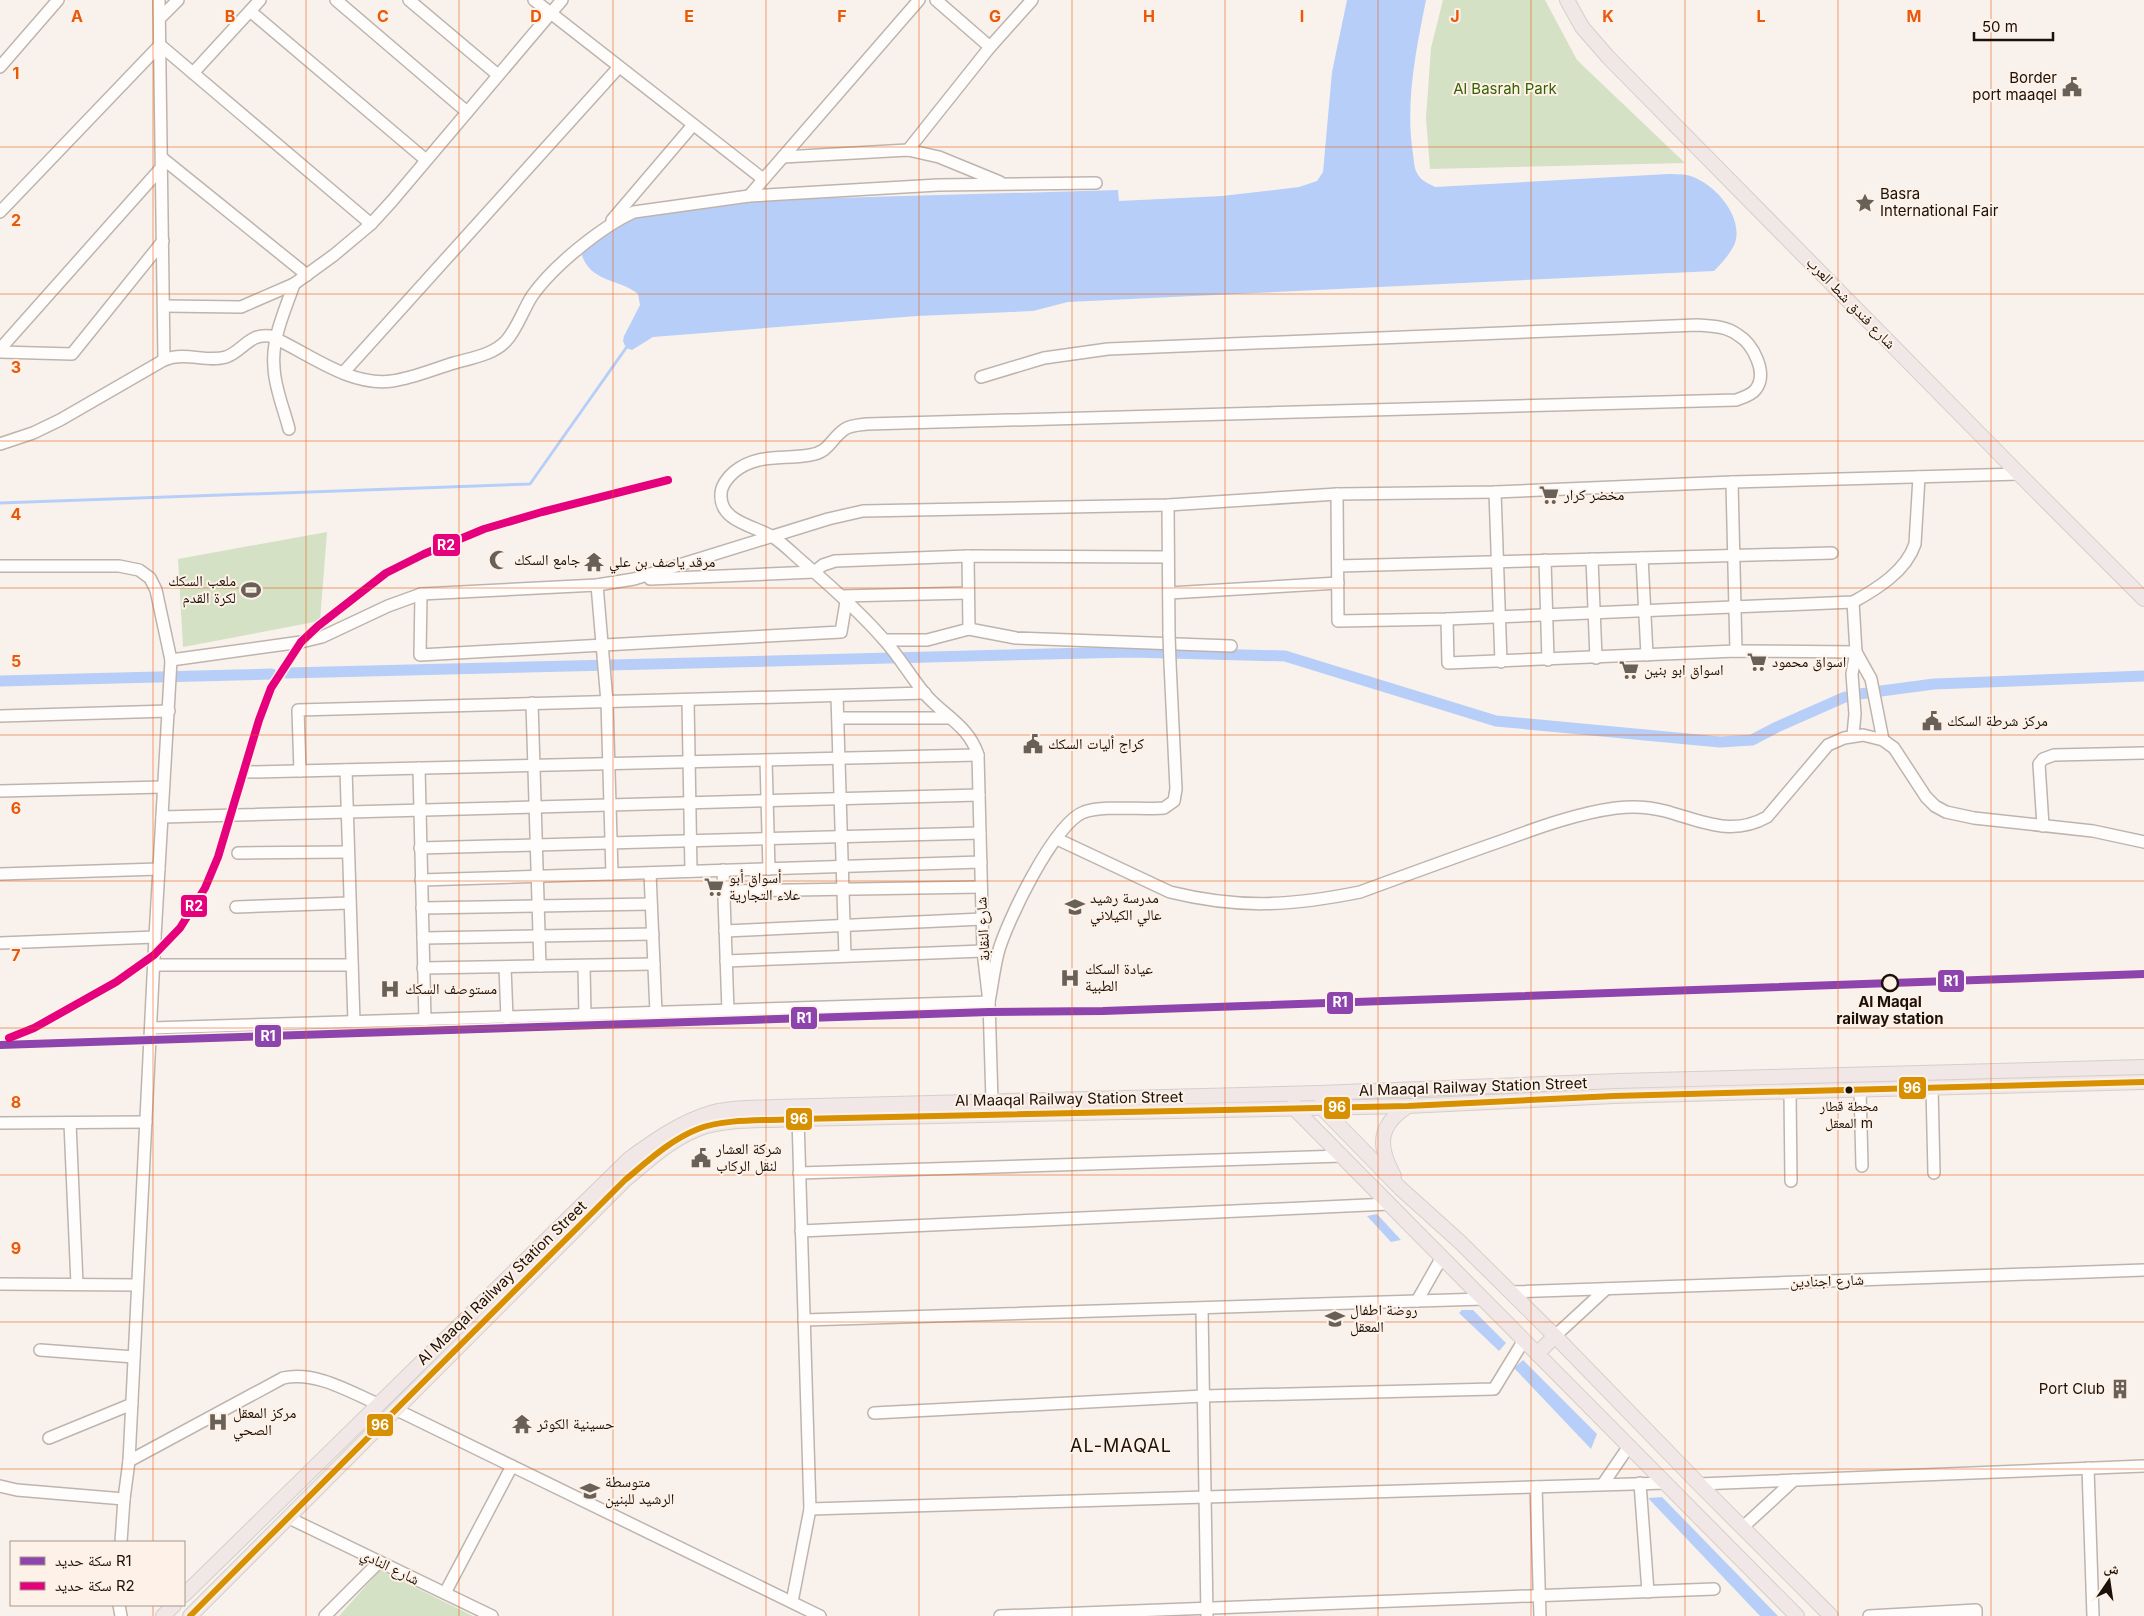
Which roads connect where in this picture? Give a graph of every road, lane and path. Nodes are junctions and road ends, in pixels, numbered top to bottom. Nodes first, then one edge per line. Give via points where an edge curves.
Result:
1 (58, 0) edge
2 (159, 0) edge
3 (178, 0) edge
4 (260, 0) edge
5 (336, 0) edge
6 (409, 0) edge
7 (534, 0) edge
8 (562, 0) edge
9 (918, 0) edge
10 (936, 0) edge
11 (1032, 0) edge
12 (1567, 0) edge
13 (250, 10) junction
14 (550, 14) junction
15 (160, 18) junction
16 (160, 45) junction
17 (990, 47) junction
18 (0, 67) edge
19 (619, 68) junction
20 (193, 73) junction
21 (498, 75) junction
22 (467, 112) junction
23 (693, 125) junction
24 (908, 150) junction
25 (783, 157) junction
26 (426, 160) junction
27 (162, 162) junction
28 (763, 179) junction
29 (1003, 183) junction
30 (1096, 183) dead end
31 (749, 196) junction
32 (0, 212) edge
33 (371, 224) junction
34 (608, 225) junction
35 (163, 241) junction
36 (307, 275) junction
37 (294, 284) junction
38 (164, 306) junction
39 (276, 338) junction
40 (0, 350) edge
41 (164, 360) junction
42 (343, 373) junction
43 (981, 377) dead end
44 (289, 429) dead end
45 (0, 444) edge
46 (2019, 474) junction
47 (1919, 477) junction
48 (1732, 482) junction
49 (1495, 492) junction
50 (1336, 494) junction
51 (1168, 505) junction
52 (773, 536) junction
53 (1832, 553) dead end
54 (968, 556) junction
55 (1733, 556) junction
56 (1168, 557) junction
57 (1642, 558) junction
58 (1592, 559) junction
59 (1545, 560) junction
60 (1498, 561) junction
61 (0, 566) edge
62 (1338, 566) junction
63 (814, 572) junction
64 (634, 579) junction
65 (1338, 583) junction
66 (597, 585) junction
67 (968, 593) junction
68 (1169, 593) junction
69 (421, 594) junction
70 (844, 599) junction
71 (2144, 599) edge
72 (1853, 602) junction
73 (1735, 607) junction
74 (1645, 610) junction
75 (1594, 612) junction
76 (1547, 614) junction
77 (1500, 616) junction
78 (1447, 619) junction
79 (969, 629) junction
80 (888, 644) junction
81 (1231, 646) dead end
82 (602, 648) junction
83 (1736, 651) junction
84 (1856, 652) junction
85 (1647, 655) junction
86 (1596, 658) junction
87 (171, 660) junction
88 (1548, 660) junction
89 (1501, 662) junction
90 (925, 693) junction
91 (837, 696) junction
92 (606, 697) junction
93 (688, 700) junction
94 (532, 703) junction
95 (169, 711) junction
96 (0, 716) edge
97 (838, 718) junction
98 (949, 718) junction
99 (1853, 735) junction
100 (1883, 740) junction
101 (2144, 752) edge
102 (978, 756) junction
103 (839, 759) junction
104 (766, 760) junction
105 (689, 762) junction
106 (609, 764) junction
107 (534, 766) junction
108 (419, 768) junction
109 (346, 770) junction
110 (300, 771) junction
111 (249, 772) dead end
112 (163, 787) junction
113 (0, 791) edge
114 (979, 795) junction
115 (840, 799) junction
116 (768, 801) junction
117 (690, 803) junction
118 (610, 805) junction
119 (535, 807) junction
120 (420, 810) junction
121 (347, 812) junction
122 (162, 817) junction
123 (2043, 826) junction
124 (980, 833) junction
125 (842, 837) junction
126 (768, 839) junction
127 (1057, 839) junction
128 (690, 841) junction
129 (2144, 842) edge
130 (611, 843) junction
131 (536, 845) junction
132 (420, 848) junction
133 (348, 852) junction
134 (238, 853) dead end
135 (981, 862) junction
136 (843, 866) junction
137 (159, 869) junction
138 (769, 869) junction
139 (723, 870) junction
140 (690, 871) junction
141 (650, 873) junction
142 (0, 874) edge
143 (612, 874) junction
144 (537, 876) junction
145 (421, 880) junction
146 (981, 887) junction
147 (843, 890) junction
148 (724, 891) junction
149 (350, 903) junction
150 (652, 904) junction
151 (538, 906) junction
152 (236, 907) dead end
153 (422, 908) junction
154 (982, 919) junction
155 (845, 925) junction
156 (725, 930) junction
157 (653, 934) junction
158 (539, 936) junction
159 (155, 937) junction
160 (423, 938) junction
161 (0, 943) edge
162 (983, 951) junction
163 (846, 956) junction
164 (726, 961) junction
165 (654, 964) junction
166 (154, 965) junction
167 (352, 965) junction
168 (505, 966) junction
169 (540, 966) junction
170 (584, 966) junction
171 (423, 968) junction
172 (989, 1002) junction
173 (728, 1011) junction
174 (656, 1014) junction
175 (585, 1016) junction
176 (507, 1018) junction
177 (425, 1020) junction
178 (354, 1022) junction
179 (151, 1028) junction
180 (2144, 1067) edge
181 (2144, 1082) edge
182 (1932, 1088) junction
183 (1860, 1090) junction
184 (1790, 1092) junction
185 (1319, 1093) junction
186 (1292, 1094) junction
187 (992, 1101) junction
188 (1408, 1106) junction
189 (1294, 1108) junction
190 (1324, 1111) junction
191 (798, 1119) junction
192 (146, 1122) junction
193 (0, 1123) edge
194 (70, 1123) junction
195 (1312, 1126) junction
196 (1342, 1156) junction
197 (1862, 1166) dead end
198 (799, 1173) junction
199 (1934, 1173) dead end
200 (1791, 1180) dead end
201 (1400, 1188) junction
202 (1389, 1204) junction
203 (801, 1231) junction
204 (1460, 1242) junction
205 (1442, 1257) junction
206 (2144, 1270) edge
207 (0, 1284) edge
208 (77, 1284) junction
209 (137, 1285) junction
210 (1606, 1289) junction
211 (1511, 1292) junction
212 (1483, 1299) junction
213 (1417, 1301) junction
214 (1202, 1308) junction
215 (804, 1320) junction
216 (1555, 1336) junction
217 (1524, 1340) junction
218 (40, 1350) dead end
219 (1538, 1354) junction
220 (134, 1357) junction
221 (1203, 1396) junction
222 (132, 1404) junction
223 (378, 1404) junction
224 (395, 1409) junction
225 (874, 1413) dead end
226 (1646, 1429) junction
227 (49, 1438) dead end
228 (1629, 1446) junction
229 (129, 1461) junction
230 (512, 1466) junction
231 (2144, 1466) edge
232 (2088, 1468) junction
233 (1794, 1480) junction
234 (1640, 1483) junction
235 (1603, 1484) junction
236 (1666, 1484) junction
237 (1699, 1484) junction
238 (0, 1486) edge
239 (1536, 1487) junction
240 (1205, 1498) junction
241 (124, 1499) junction
242 (810, 1509) junction
243 (289, 1518) junction
244 (1743, 1527) junction
245 (121, 1541) edge
246 (1726, 1543) junction
247 (379, 1562) junction
248 (1714, 1589) dead end
249 (1648, 1592) junction
250 (445, 1593) junction
251 (185, 1594) edge
252 (1539, 1596) junction
253 (792, 1602) junction
254 (173, 1606) edge
255 (1207, 1612) edge
256 (1057, 1615) edge
257 (162, 1616) edge
258 (190, 1616) edge
259 (325, 1616) edge
260 (492, 1616) edge
261 (820, 1616) edge
262 (1000, 1616) edge
263 (1540, 1616) edge
264 (1797, 1616) edge
265 (1831, 1616) edge
266 (1870, 1616) edge
267 (1976, 1616) edge
268 (2093, 1616) edge

1 - 18 street
2 - 15 street
3 - 15 street
4 - 13 street
5 - 22 street
6 - 21 street
7 - 14 street
8 - 14 street
9 - 25 street
10 - 17 street
11 - 17 street
12 - 46 main road, شارع فندق شط العرب via 1582,27 1608,57
13 - 20 street
13 - 26 street
14 - 19 street
14 - 21 street
15 - 16 street
16 - 20 street
16 - 27 street
16 - 32 street
17 - 24 street
19 - 23 street
19 - 42 street
20 - 33 street
21 - 22 street
22 - 26 street
23 - 28 street
23 - 34 street
24 - 25 street
24 - 29 street via 940,157
25 - 28 street
26 - 33 street
27 - 35 street
27 - 36 street
27 - 40 street
28 - 31 street
29 - 30 street
29 - 31 street
31 - 34 street via 634,212
33 - 36 street
34 - 42 street via 542,284 510,336 496,349 393,381 367,381
35 - 38 street
35 - 40 street via 72,354
36 - 37 street
37 - 38 street via 240,307
37 - 39 street
38 - 41 street
39 - 41 street via 252,337 234,352 218,358 184,355
39 - 42 street
39 - 44 street via 273,357 275,378
41 - 45 street via 60,420
43 - 52 street via 1044,358 1108,349 1705,326 1728,329 1739,335 1757,359 1760,378 1756,390 1736,400 851,426 822,452 764,458 742,466 725,483 720,494 727,512 742,524
46 - 47 street
46 - 71 main road, شارع فندق شط العرب
47 - 48 street
47 - 72 street via 1912,554 1906,564 1872,592
48 - 49 street
48 - 55 street
49 - 50 street
49 - 60 street
50 - 51 street
50 - 62 street
51 - 52 street via 871,510
51 - 56 street
52 - 63 street
52 - 64 street
53 - 55 street
54 - 56 street
54 - 63 street via 835,561
54 - 67 street
55 - 57 street
55 - 73 street
56 - 68 street
57 - 58 street
57 - 74 street
58 - 59 street
58 - 75 street
59 - 60 street
59 - 76 street
60 - 62 street
60 - 77 street
61 - 87 street via 119,566 139,570 150,578 156,590
62 - 65 street
63 - 64 street
63 - 70 street
64 - 66 street
65 - 68 street
65 - 78 street via 1338,621
66 - 69 street
66 - 82 street
67 - 70 street
67 - 79 street
68 - 127 street, bridge via 1174,801 1164,808 1085,812 1072,820
69 - 82 street via 420,655
69 - 87 street via 322,637
70 - 80 street
70 - 82 street via 841,632
72 - 73 street
72 - 84 street
73 - 74 street
73 - 83 street
74 - 75 street
74 - 85 street
75 - 76 street
75 - 86 street
76 - 77 street
76 - 88 street
77 - 78 street
77 - 89 street
78 - 89 street via 1448,663
79 - 80 street via 927,640
79 - 81 street via 1016,638
80 - 90 street
82 - 92 street
83 - 84 street
83 - 85 street
84 - 99 street via 1852,674
84 - 100 street via 1871,679
85 - 86 street
86 - 88 street
87 - 95 street
88 - 89 street
90 - 91 street
90 - 98 street
91 - 93 street
91 - 97 street
92 - 93 street
92 - 94 street
92 - 106 street
93 - 105 street
94 - 107 street
94 - 110 street via 298,710
95 - 96 street
95 - 112 street
97 - 98 street
97 - 103 street
98 - 102 street via 970,736
99 - 100 street
99 - 127 street via 1828,745 1767,817 1755,823 1738,827 1720,826 1665,811 1618,808 1558,821 1360,892 1331,898 1245,905 1190,897 1170,892
100 - 123 street via 1894,748 1926,797 1940,809 1974,818
101 - 123 street via 2054,755 2043,759 2039,764
102 - 103 street
102 - 114 street, شارع النقابة
103 - 104 street
103 - 115 street
104 - 105 street
104 - 116 street
105 - 106 street
105 - 117 street
106 - 107 street
106 - 118 street
107 - 108 street
107 - 119 street
108 - 109 street
108 - 120 street
109 - 110 street
109 - 121 street
110 - 111 street
112 - 113 street
112 - 122 street
114 - 115 street
114 - 124 street, شارع النقابة
115 - 116 street
115 - 125 street
116 - 117 street
116 - 126 street
117 - 118 street
117 - 128 street
118 - 119 street
118 - 130 street
119 - 120 street
119 - 131 street
120 - 121 street
120 - 132 street
121 - 122 street
121 - 133 street
122 - 137 street
123 - 129 street via 2093,831
124 - 125 street
124 - 135 street, شارع النقابة
125 - 126 street
125 - 136 street
126 - 128 street
126 - 138 street
127 - 172 street via 1009,920 998,954
128 - 130 street
128 - 140 street
130 - 131 street
130 - 143 street
131 - 132 street
131 - 144 street
132 - 145 street
133 - 134 street
133 - 149 street
135 - 136 street
135 - 146 street, شارع النقابة
136 - 138 street
136 - 147 street
137 - 142 street
137 - 159 street
138 - 139 street
139 - 140 street
139 - 148 street
140 - 141 street
141 - 143 street
141 - 150 street
143 - 144 street
144 - 145 street
144 - 151 street
145 - 153 street
146 - 147 street
146 - 154 street, شارع النقابة
147 - 148 street
147 - 155 street
148 - 156 street
149 - 152 street
149 - 167 street
150 - 151 street
150 - 157 street
151 - 153 street
151 - 158 street
153 - 160 street
154 - 155 street
154 - 162 street, شارع النقابة
155 - 156 street
155 - 163 street
156 - 164 street
157 - 158 street
157 - 165 street
158 - 160 street
158 - 169 street
159 - 161 street
159 - 166 street
160 - 171 street
162 - 163 street
162 - 172 street, شارع النقابة
163 - 164 street
164 - 173 street
165 - 170 street
165 - 174 street
166 - 167 street
166 - 179 street
167 - 178 street
168 - 169 street
168 - 171 street
168 - 176 street
169 - 170 street
170 - 175 street
171 - 177 street
172 - 173 street
172 - 187 street, شارع النقابة
173 - 174 street
174 - 175 street
175 - 176 street
176 - 177 street
177 - 178 street
178 - 179 street
179 - 192 street
180 - 185 main road, Al Maaqal Railway Station Street via 1617,1081
181 - 182 main road, Al Maaqal Railway Station Street
182 - 183 main road, Al Maaqal Railway Station Street
182 - 199 street
183 - 184 main road, Al Maaqal Railway Station Street
183 - 197 street
184 - 188 main road, Al Maaqal Railway Station Street
184 - 200 street
185 - 186 main road, Al Maaqal Railway Station Street
185 - 190 main road
186 - 187 main road, Al Maaqal Railway Station Street
186 - 189 main road
187 - 223 main road, Al Maaqal Railway Station Street via 736,1109 708,1114 661,1135 629,1159
188 - 190 main road, Al Maaqal Railway Station Street
188 - 201 main road via 1398,1112 1382,1140 1382,1152
189 - 190 main road, Al Maaqal Railway Station Street
189 - 191 main road, Al Maaqal Railway Station Street
189 - 195 main road
190 - 195 main road
190 - 201 main road
191 - 198 street
191 - 224 main road, Al Maaqal Railway Station Street via 699,1128 655,1155 625,1180
192 - 194 street
192 - 209 street
193 - 194 street
194 - 208 street
195 - 196 main road
196 - 198 street
196 - 202 main road
198 - 203 street
201 - 204 main road
202 - 203 street
202 - 205 main road
203 - 215 street
204 - 205 main road
204 - 211 main road
205 - 212 main road
205 - 213 street
206 - 210 street, شارع اجنادين
207 - 208 street
208 - 209 street
209 - 220 street
210 - 211 street, شارع اجنادين
210 - 216 street
211 - 216 main road
212 - 213 street
212 - 217 main road
213 - 214 street
214 - 215 street
214 - 221 street
215 - 242 street
216 - 219 main road
216 - 226 main road
217 - 219 main road
217 - 221 street via 1494,1389
218 - 220 street
219 - 228 main road
220 - 222 street
221 - 225 street
221 - 240 street
222 - 227 street
222 - 229 street
223 - 229 street via 308,1376 295,1375 283,1378
223 - 251 main road, Al Maaqal Railway Station Street
224 - 230 street
224 - 243 main road, Al Maaqal Railway Station Street
226 - 228 main road
226 - 237 main road
228 - 235 street
228 - 236 main road
229 - 241 street
230 - 250 street
230 - 253 street
231 - 232 street
232 - 233 street
232 - 268 street
233 - 237 street
233 - 244 street
234 - 235 street
234 - 236 street
234 - 249 street
235 - 239 street
236 - 246 main road
237 - 244 main road
238 - 241 street
239 - 240 street
239 - 252 street
240 - 242 street
240 - 255 street
241 - 245 street
242 - 253 street
243 - 247 street, شارع النادي
243 - 258 main road, Al Maaqal Railway Station Street
244 - 246 main road
244 - 265 main road
246 - 264 main road
247 - 250 street, شارع النادي
247 - 259 street
248 - 249 street
249 - 252 street
250 - 260 street, شارع النادي
252 - 255 street
252 - 263 street
253 - 261 street
254 - 257 main road
255 - 256 street
256 - 262 street
266 - 267 street via 1976,1610

